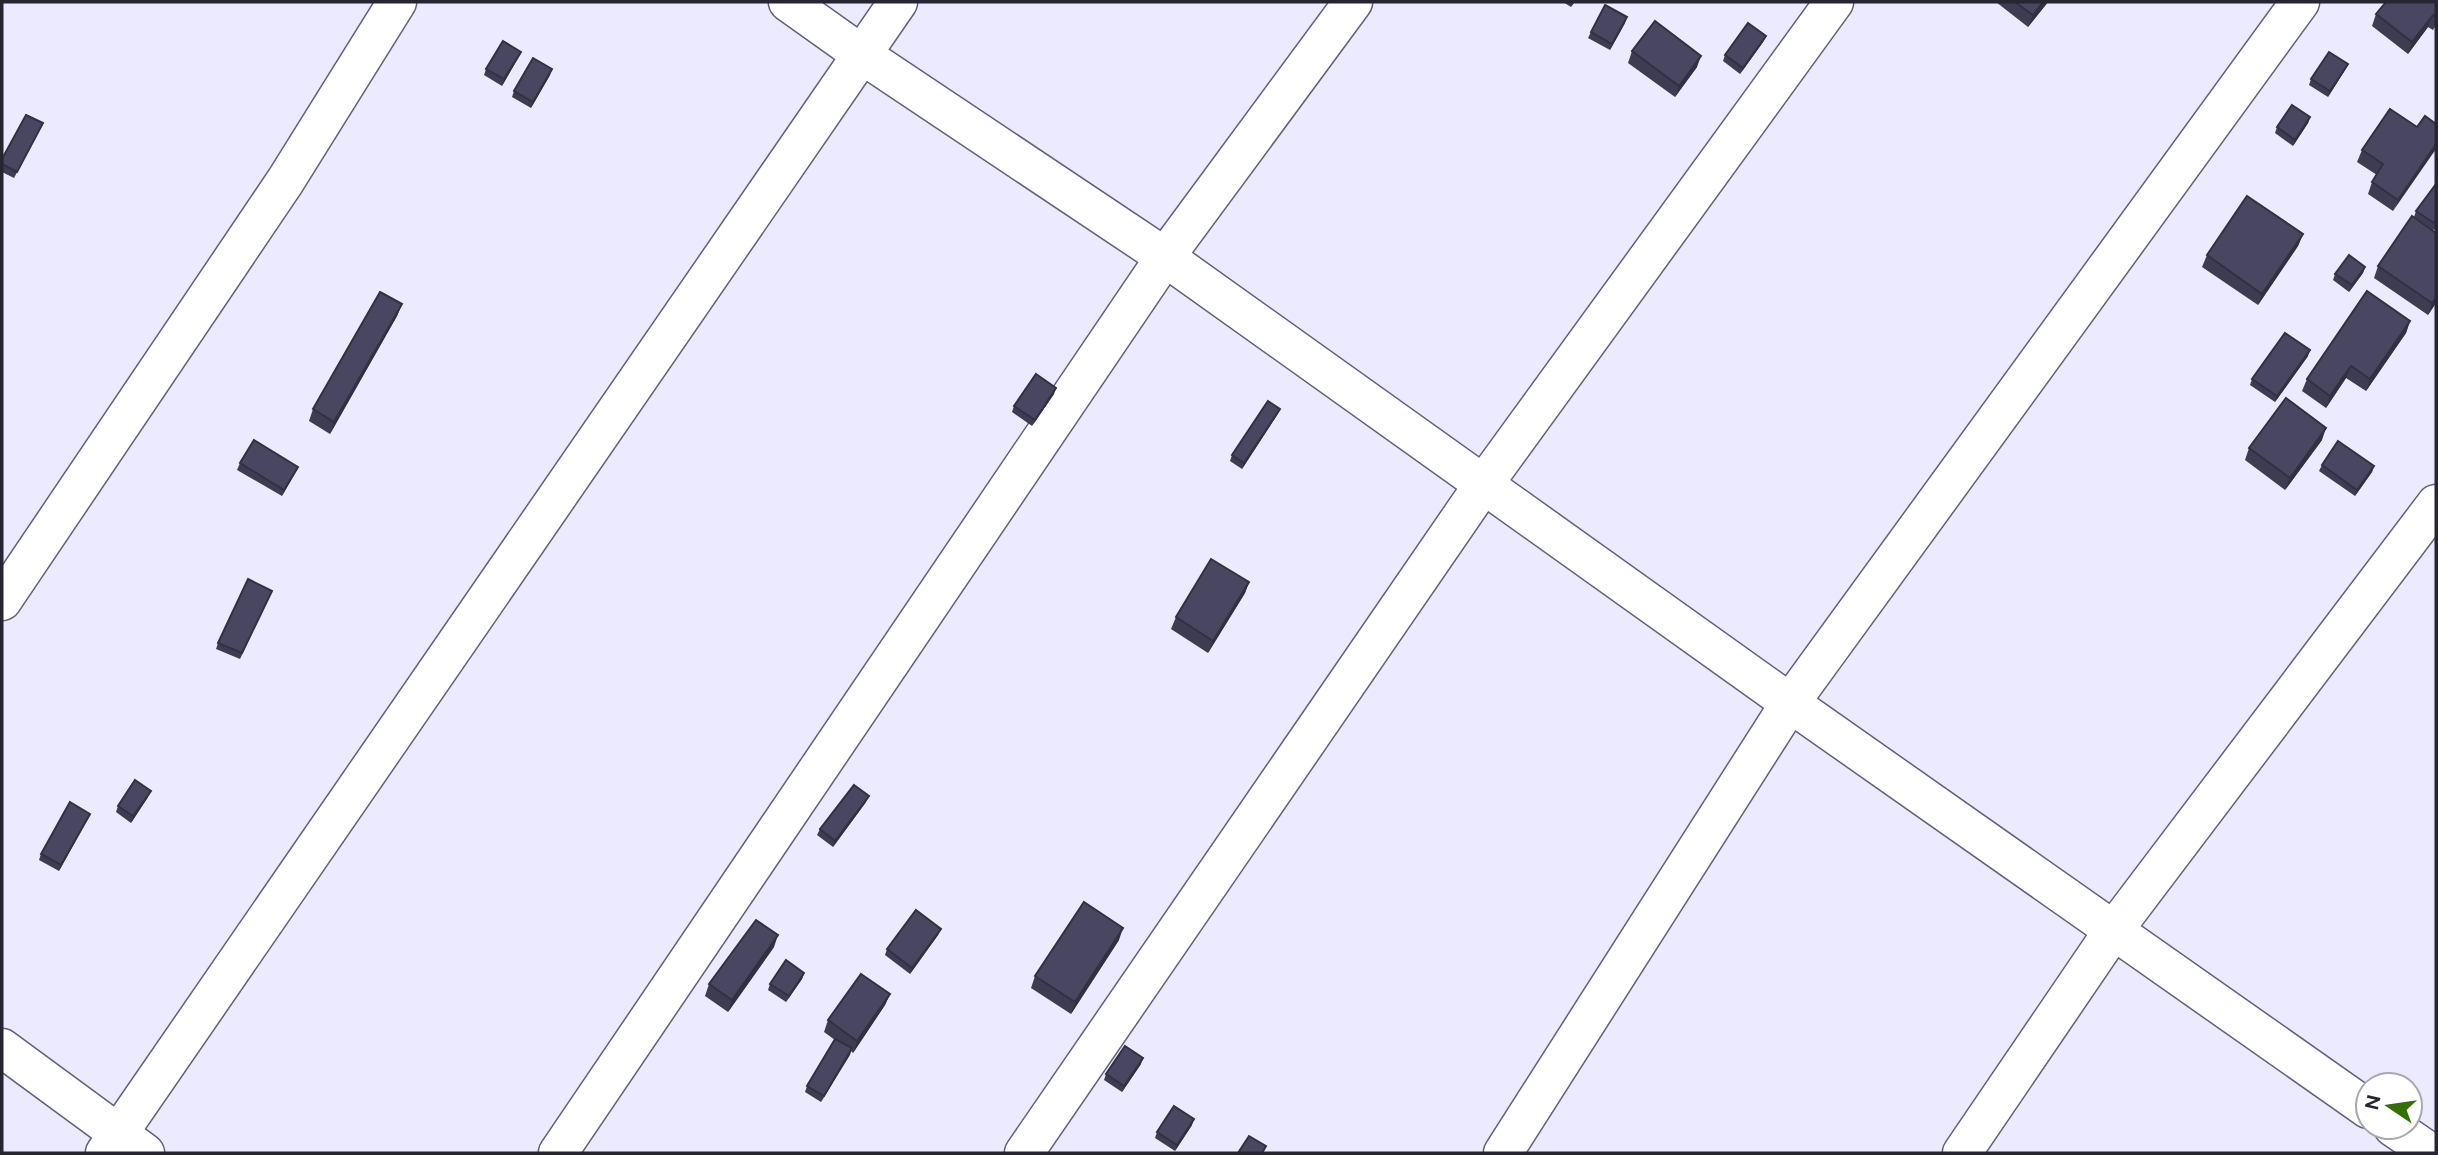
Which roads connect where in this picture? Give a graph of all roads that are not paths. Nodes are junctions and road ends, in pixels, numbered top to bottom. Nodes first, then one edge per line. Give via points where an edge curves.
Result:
1 (397, 2) edge
2 (788, 2) edge
3 (898, 2) edge
4 (1353, 2) edge
5 (1834, 2) edge
6 (2300, 2) edge
7 (861, 54) junction
8 (1165, 257) junction
9 (1483, 485) junction
10 (2436, 504) edge
11 (2, 601) edge
12 (1790, 703) junction
13 (2113, 931) junction
14 (2, 1048) edge
15 (2354, 1099) edge
16 (123, 1147) edge
17 (558, 1153) edge
18 (1024, 1153) edge
19 (1503, 1153) edge
20 (1962, 1153) edge

1 - 11 street via 286,180
2 - 7 street
3 - 7 street
4 - 8 street
5 - 9 street
6 - 12 street
7 - 8 street
7 - 16 street
8 - 9 street
8 - 17 street
9 - 12 street
9 - 18 street
10 - 13 street
12 - 13 street
12 - 19 street
13 - 15 street
13 - 20 street
14 - 16 street

